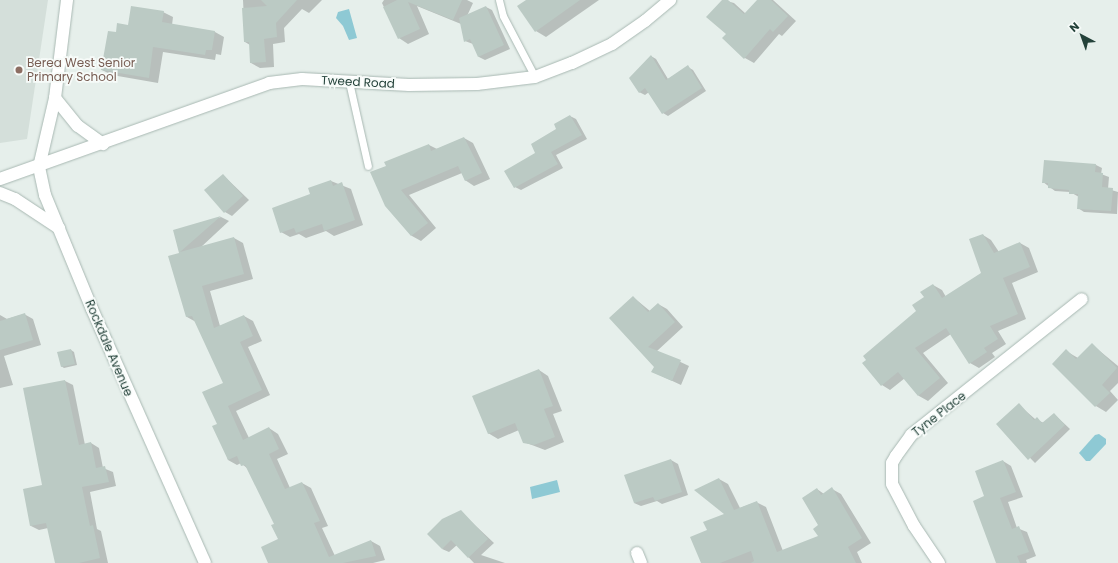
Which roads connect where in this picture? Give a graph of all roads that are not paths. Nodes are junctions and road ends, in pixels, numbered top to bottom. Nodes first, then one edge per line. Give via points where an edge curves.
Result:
1 (67, 0) edge
2 (499, 0) edge
3 (670, 0) edge
4 (535, 77) junction
5 (349, 82) junction
6 (55, 98) junction
7 (103, 144) junction
8 (368, 166) dead end
9 (39, 167) junction
10 (0, 180) edge
11 (0, 193) edge
12 (60, 229) junction
13 (1082, 300) dead end
14 (205, 563) edge
15 (940, 563) edge

1 - 6 street
2 - 4 lane via 503,16
3 - 4 street, Tweed Road via 612,44 572,64
4 - 5 street, Tweed Road via 477,84
5 - 7 street, Tweed Road via 302,79 270,82 203,104
5 - 8 lane
6 - 7 street via 78,126
6 - 9 street
7 - 9 street, Tweed Road
9 - 10 street
9 - 12 street, Rockdale Avenue via 45,195
11 - 12 street via 16,199
12 - 14 street, Rockdale Avenue via 130,396
13 - 15 street, Tyne Place via 911,436 892,463 892,484 896,494 914,526

